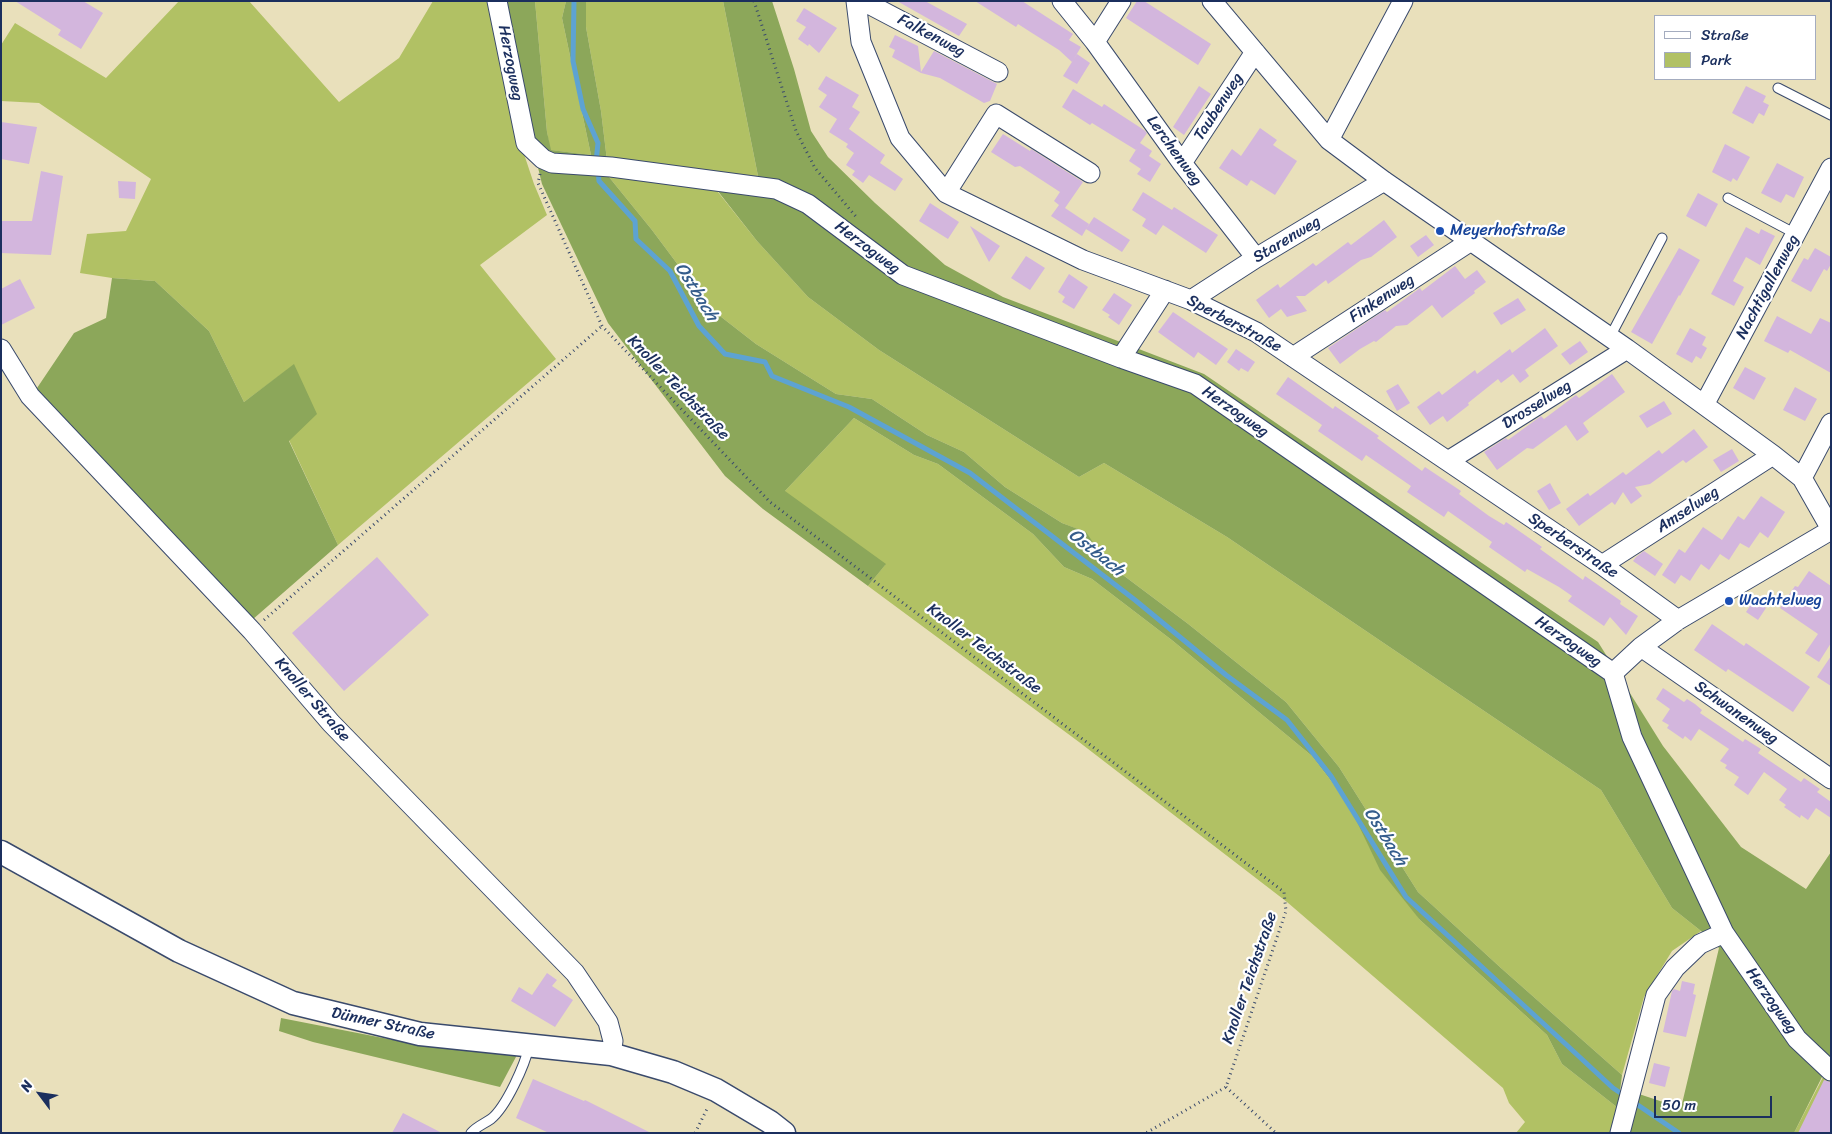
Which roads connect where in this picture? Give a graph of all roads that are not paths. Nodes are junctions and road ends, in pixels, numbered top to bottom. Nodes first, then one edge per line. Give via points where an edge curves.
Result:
1 (497, 1) edge
2 (856, 1) edge
3 (863, 1) edge
4 (1062, 1) edge
5 (1121, 1) edge
6 (1212, 1) edge
7 (1403, 1) edge
8 (1095, 42) junction
9 (1255, 52) junction
10 (998, 72) dead end
11 (1778, 88) dead end
12 (1831, 116) edge
13 (1329, 140) junction
14 (1182, 163) junction
15 (1831, 168) edge
16 (1090, 173) dead end
17 (1384, 181) junction
18 (946, 193) junction
19 (1728, 198) dead end
20 (1796, 234) junction
21 (1662, 238) dead end
22 (1471, 241) junction
23 (1256, 258) junction
24 (1165, 290) junction
25 (1191, 300) junction
26 (1610, 337) junction
27 (1, 349) edge
28 (1626, 349) junction
29 (1293, 357) junction
30 (1121, 358) junction
31 (1704, 405) junction
32 (1831, 423) edge
33 (1773, 455) junction
34 (1448, 461) junction
35 (1802, 478) junction
36 (1831, 529) edge
37 (1602, 565) junction
38 (1678, 620) junction
39 (1641, 647) junction
40 (1613, 673) junction
41 (1831, 779) edge
42 (1, 852) edge
43 (1724, 932) junction
44 (529, 1046) junction
45 (611, 1054) junction
46 (1831, 1071) edge
47 (471, 1133) edge
48 (784, 1133) edge
49 (1620, 1133) edge

1 - 30 street, Herzogweg via 526,144 543,159 552,163 611,167 776,189 808,204 903,275
2 - 18 street, Sperberstraße via 861,42 900,138
3 - 10 street, Falkenweg
4 - 8 street, Lerchenweg
5 - 8 street
6 - 9 street
7 - 13 street
8 - 14 street, Lerchenweg
9 - 13 street
9 - 14 street, Taubenweg
11 - 12 lane
13 - 17 street
14 - 23 street, Lerchenweg
15 - 20 street, Nachtigallenweg
16 - 18 street via 996,114
17 - 22 street
17 - 23 street, Starenweg
18 - 24 street, Sperberstraße via 1082,260
19 - 20 lane
20 - 31 street, Nachtigallenweg
21 - 26 lane
22 - 26 street
22 - 29 street, Finkenweg
23 - 25 street, Starenweg
24 - 25 street, Sperberstraße
24 - 30 street
25 - 29 street, Sperberstraße via 1256,332
26 - 28 street
27 - 45 street, Knoller Straße via 30,396 252,631 331,723 575,974 608,1022 613,1041
28 - 31 street
28 - 34 street, Drosselweg
29 - 34 street, Sperberstraße
30 - 40 street, Herzogweg via 1195,384
31 - 33 street
32 - 35 street
33 - 35 street
33 - 37 street, Amselweg
34 - 37 street, Sperberstraße
35 - 36 street
36 - 38 street
37 - 38 street, Sperberstraße
38 - 39 street
39 - 40 street
39 - 41 street, Schwanenweg
40 - 43 street, Herzogweg via 1632,737
42 - 44 street, Dünner Straße via 179,951 294,1003 420,1034
43 - 46 street, Herzogweg via 1797,1039
43 - 49 street via 1700,944 1656,995
44 - 45 street, Dünner Straße
44 - 47 lane via 526,1060 502,1107
45 - 48 street, Dünner Straße via 674,1072 716,1090

